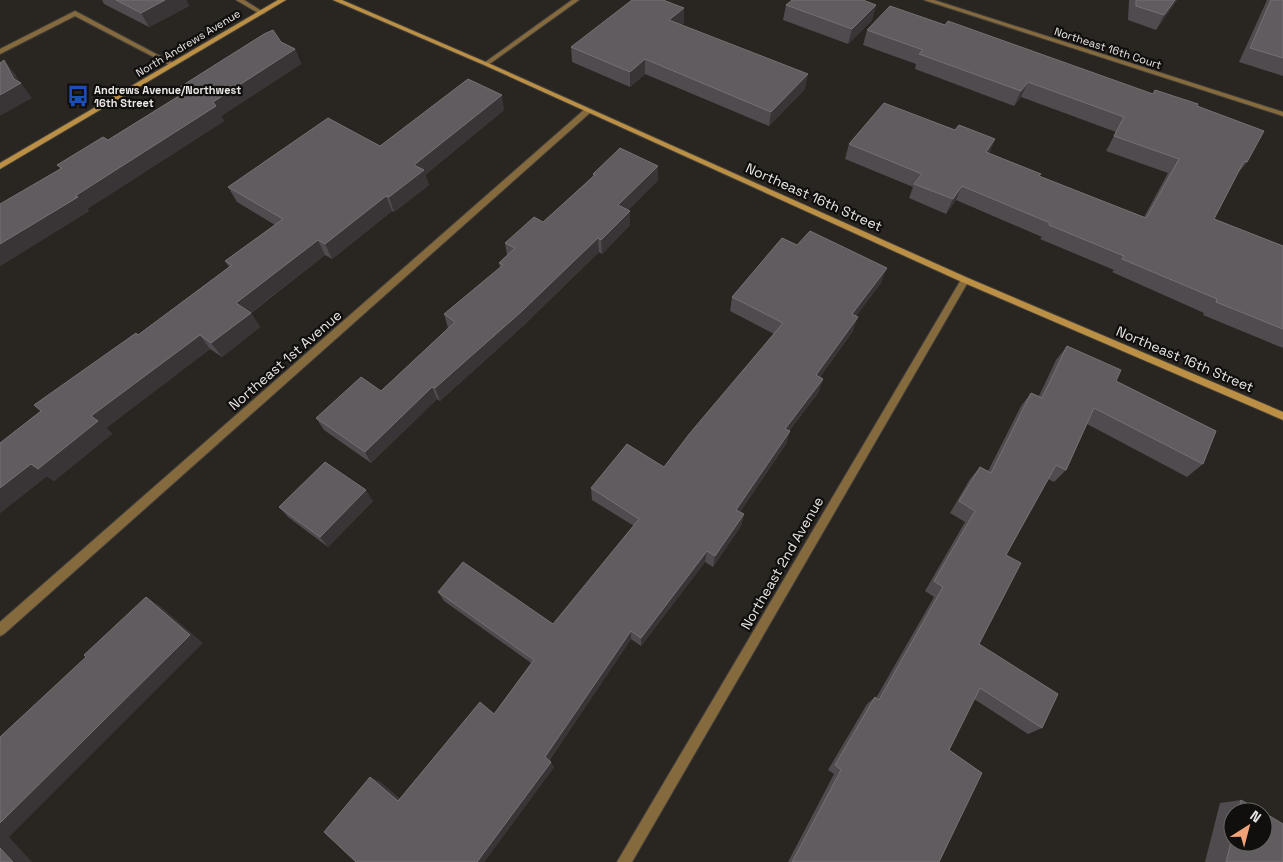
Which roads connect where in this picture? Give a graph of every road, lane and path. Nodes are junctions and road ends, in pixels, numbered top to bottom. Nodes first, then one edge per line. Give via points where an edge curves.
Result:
1 (239, 0) edge
2 (283, 0) edge
3 (336, 0) edge
4 (576, 0) edge
5 (927, 0) edge
6 (262, 12) junction
7 (0, 52) edge
8 (486, 64) junction
9 (173, 65) junction
10 (588, 111) junction
11 (1283, 114) edge
12 (0, 166) edge
13 (965, 280) junction
14 (1283, 416) edge
15 (0, 630) edge
16 (624, 862) edge

1 - 6 street
2 - 6 street, North Andrews Avenue
3 - 8 street, Northeast 16th Street
4 - 8 street
5 - 11 street, Northeast 16th Court
6 - 9 street, North Andrews Avenue
7 - 9 street via 75,13
8 - 10 street, Northeast 16th Street
9 - 12 street, North Andrews Avenue
10 - 13 street, Northeast 16th Street
10 - 15 street, Northeast 1st Avenue
13 - 14 street, Northeast 16th Street
13 - 16 street, Northeast 2nd Avenue

